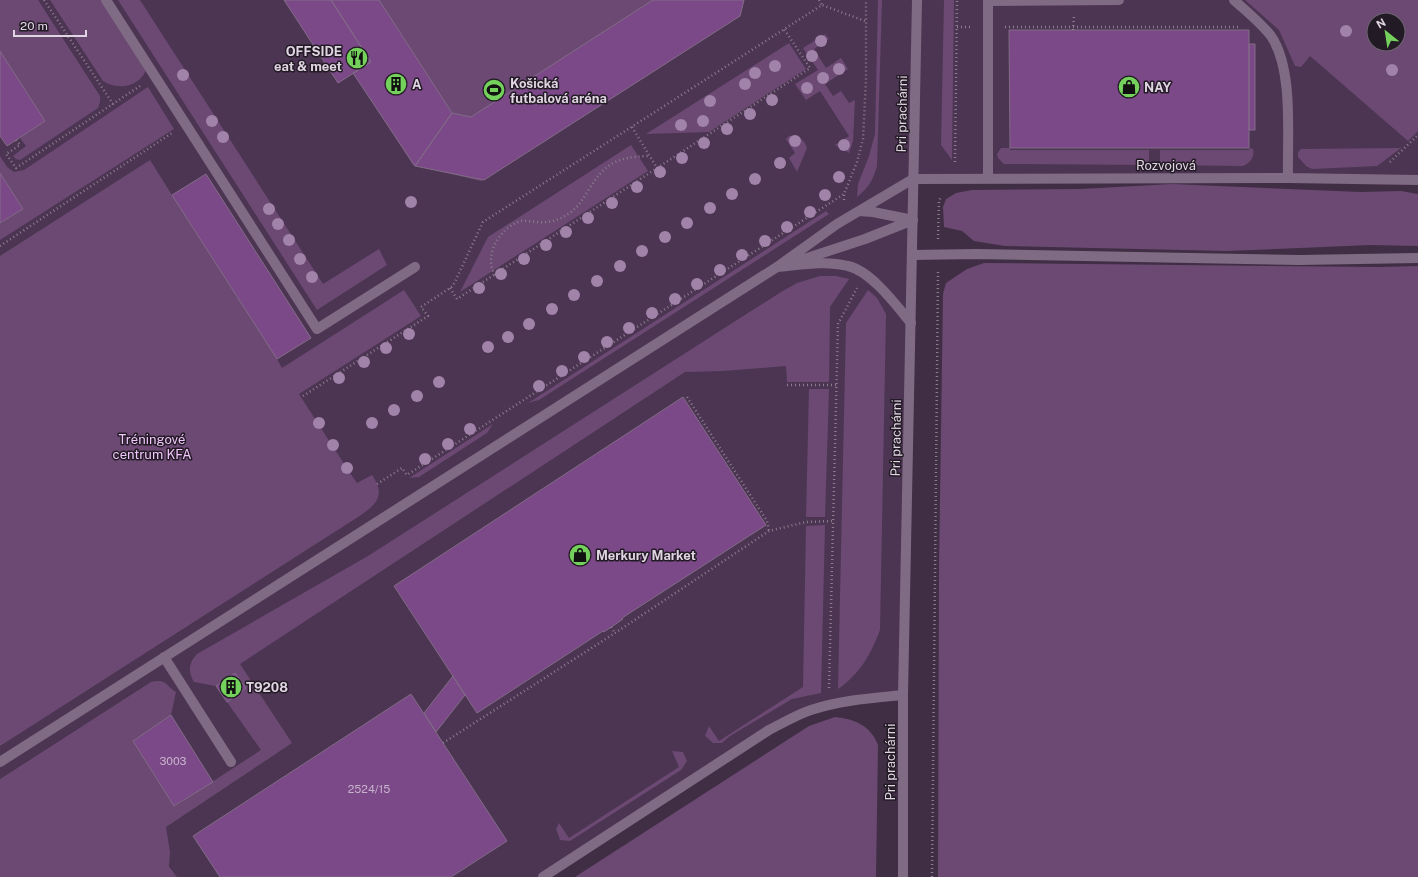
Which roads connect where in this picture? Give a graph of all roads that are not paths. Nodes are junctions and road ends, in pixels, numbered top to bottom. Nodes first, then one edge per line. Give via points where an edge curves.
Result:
1 (106, 0) edge
2 (917, 0) edge
3 (1119, 0) edge
4 (1234, 0) edge
5 (988, 1) edge
6 (1288, 178) junction
7 (913, 179) junction
8 (988, 179) junction
9 (1418, 180) edge
10 (855, 213) junction
11 (913, 220) junction
12 (912, 255) junction
13 (1418, 258) edge
14 (415, 267) dead end
15 (777, 267) junction
16 (911, 323) junction
17 (164, 657) junction
18 (904, 695) junction
19 (0, 762) edge
20 (231, 762) dead end
21 (543, 877) edge
22 (903, 877) edge

1 - 14 street via 317,329
2 - 7 street, Pri prachárni
3 - 5 street
4 - 6 street via 1262,27 1276,45 1285,74
5 - 8 street
6 - 8 street, Rozvojová
6 - 9 street, Rozvojová
7 - 8 street, Rozvojová
7 - 10 street
7 - 11 street, Pri prachárni
10 - 11 street via 873,212
10 - 15 street
11 - 12 street, Pri prachárni
11 - 15 street via 865,239
12 - 13 street via 1299,260
12 - 16 street, Pri prachárni
15 - 16 street via 834,264 849,266 865,275 884,292
15 - 17 street
16 - 18 street, Pri prachárni
17 - 19 street
17 - 20 street
18 - 21 street via 862,699 796,716 769,730
18 - 22 street, Pri prachárni

